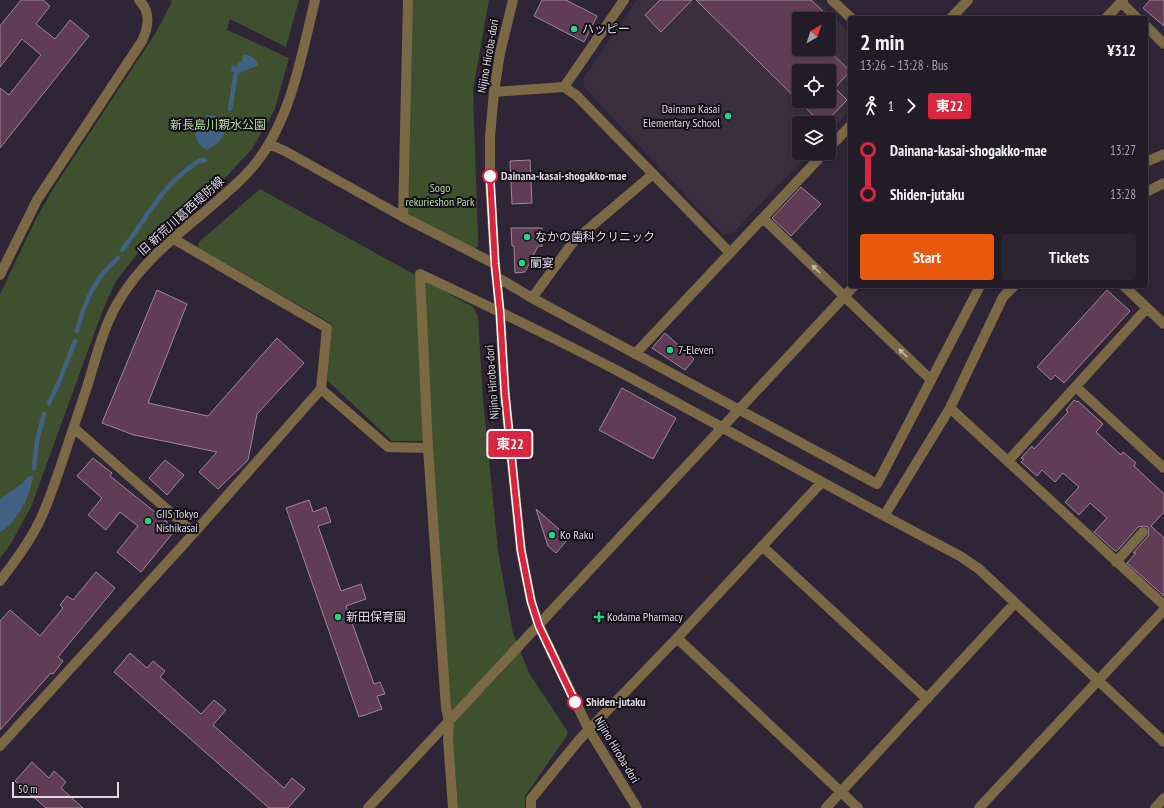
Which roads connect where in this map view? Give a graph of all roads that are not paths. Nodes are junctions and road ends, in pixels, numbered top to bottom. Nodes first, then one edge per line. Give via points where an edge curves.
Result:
1 (139, 0) edge
2 (315, 0) edge
3 (408, 0) edge
4 (513, 0) edge
5 (624, 0) edge
6 (832, 0) edge
7 (965, 1) edge
8 (1122, 1) edge
9 (849, 16) edge
10 (953, 16) edge
11 (1108, 16) edge
12 (1135, 16) edge
13 (1148, 28) edge
14 (1164, 44) edge
15 (564, 87) junction
16 (494, 92) junction
17 (848, 128) edge
18 (836, 141) edge
19 (269, 144) junction
20 (1164, 154) edge
21 (817, 160) edge
22 (1148, 161) edge
23 (653, 174) junction
24 (1164, 183) edge
25 (1148, 191) edge
26 (403, 217) junction
27 (763, 218) junction
28 (172, 238) junction
29 (730, 253) junction
30 (495, 264) junction
31 (0, 275) edge
32 (497, 277) junction
33 (852, 288) edge
34 (979, 288) edge
35 (1012, 288) edge
36 (1126, 288) edge
37 (844, 296) junction
38 (532, 298) junction
39 (1147, 308) junction
40 (500, 312) junction
41 (1164, 324) edge
42 (635, 354) junction
43 (931, 380) junction
44 (1076, 387) junction
45 (322, 389) junction
46 (950, 408) junction
47 (738, 409) junction
48 (74, 428) junction
49 (722, 428) junction
50 (428, 448) junction
51 (1008, 461) junction
52 (1164, 468) edge
53 (821, 483) junction
54 (884, 516) junction
55 (1143, 532) dead end
56 (194, 533) junction
57 (762, 546) junction
58 (1116, 562) junction
59 (0, 581) edge
60 (1015, 603) junction
61 (1164, 605) edge
62 (1164, 610) edge
63 (539, 626) junction
64 (677, 638) junction
65 (1098, 680) junction
66 (927, 699) junction
67 (449, 722) junction
68 (589, 730) junction
69 (1164, 742) edge
70 (0, 746) edge
71 (841, 792) junction
72 (1164, 798) edge
73 (368, 808) edge
74 (453, 808) edge
75 (531, 808) edge
76 (637, 808) edge
77 (826, 808) edge
78 (858, 808) edge
79 (979, 808) edge
80 (1155, 808) edge

1 - 31 street via 148,18 142,41 37,200
2 - 19 street, 旧 新荒川葛西堤防線 via 287,106
3 - 26 street
4 - 16 street, Nijino Hiroba-dori via 500,53
5 - 15 street
6 - 9 street
7 - 10 street
8 - 11 street
8 - 12 street
13 - 14 street
15 - 16 street
15 - 23 street via 576,95
16 - 30 street, Nijino Hiroba-dori via 490,136 490,181
17 - 18 street
19 - 26 street
19 - 28 street, 旧 新荒川葛西堤防線 via 237,183
20 - 22 street
21 - 27 street
23 - 29 street
23 - 38 street via 574,241
24 - 25 street
26 - 30 street
27 - 29 street
37 -> 27 street
28 - 45 street via 327,328
28 - 48 street, 旧 新荒川葛西堤防線 via 131,282 116,305 105,330
29 - 42 street
30 - 32 street, Nijino Hiroba-dori
32 - 38 street
32 - 40 street, Nijino Hiroba-dori
33 - 37 street
34 - 43 street
35 - 46 street via 1003,297
36 - 39 street
43 -> 37 street
37 - 47 street
38 - 42 street
39 - 41 street
39 - 44 street
40 - 49 street
40 - 50 street via 420,274
40 - 63 street, Nijino Hiroba-dori via 505,394 521,550 531,601
42 - 47 street
43 - 47 street via 877,484
44 - 51 street
44 - 52 street
45 - 50 street via 388,447
45 - 56 street
46 - 51 street
46 - 54 street
47 - 49 street
48 - 56 street
48 - 59 street, 旧 新荒川葛西堤防線 via 37,527
49 - 53 street
49 - 63 street via 564,596
50 - 67 street
51 - 58 street
53 - 54 street
53 - 57 street
54 - 60 street via 979,568
55 - 58 street
56 - 70 street
57 - 64 street
57 - 66 street
58 - 61 street
60 - 65 street
60 - 66 street
62 - 65 street
63 - 67 street
63 - 68 street, Nijino Hiroba-dori
64 - 68 street
64 - 71 street
65 - 69 street
65 - 79 street
66 - 71 street
67 - 73 street
67 - 74 street
68 - 75 street via 530,799
68 - 76 street, Nijino Hiroba-dori
71 - 77 street
71 - 78 street
72 - 80 street

